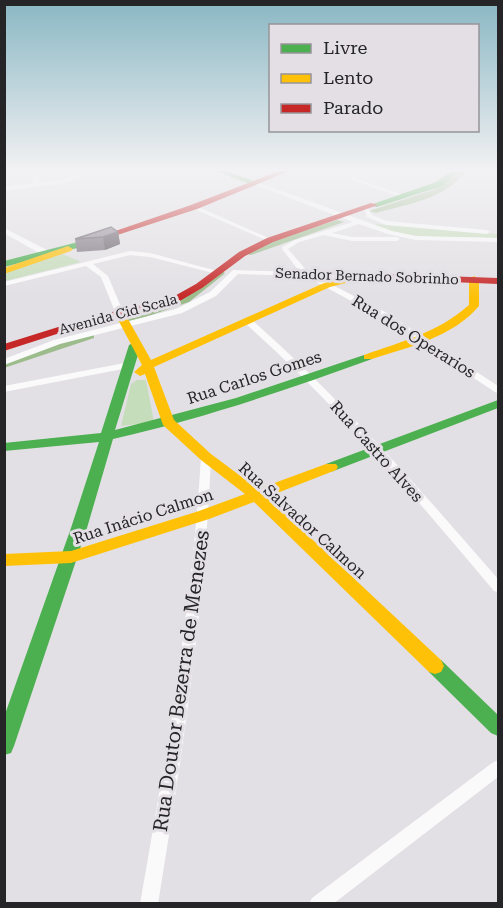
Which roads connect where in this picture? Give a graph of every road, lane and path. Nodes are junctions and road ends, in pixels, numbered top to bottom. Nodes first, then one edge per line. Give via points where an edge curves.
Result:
1 (174, 213) edge
2 (209, 213) edge
3 (335, 213) edge
4 (350, 213) edge
5 (368, 213) edge
6 (342, 216) junction
7 (359, 222) junction
8 (4, 230) edge
9 (324, 233) junction
10 (498, 233) edge
11 (416, 238) junction
12 (270, 240) junction
13 (498, 240) edge
14 (46, 255) junction
15 (4, 264) edge
16 (88, 264) junction
17 (4, 270) edge
18 (217, 272) junction
19 (236, 272) joint
20 (306, 274) junction
21 (363, 276) junction
22 (474, 279) junction
23 (498, 281) edge
24 (4, 284) edge
25 (327, 285) junction
26 (123, 319) junction
27 (249, 322) junction
28 (420, 338) junction
29 (135, 345) junction
30 (4, 348) edge
31 (4, 362) edge
32 (130, 365) junction
33 (148, 366) junction
34 (310, 378) junction
35 (127, 384) junction
36 (4, 389) edge
37 (498, 390) edge
38 (498, 404) edge
39 (168, 422) junction
40 (107, 437) junction
41 (4, 447) edge
42 (378, 450) junction
43 (206, 457) junction
44 (255, 494) junction
45 (204, 515) junction
46 (71, 557) junction
47 (4, 560) edge
48 (498, 587) edge
49 (498, 727) edge
50 (4, 747) edge
51 (498, 768) edge
52 (150, 903) edge
53 (318, 903) edge

1 - 14 main road
2 - 12 street
3 - 6 street
4 - 6 main road, Avenida Cid Scala
5 - 10 street via 386,223
6 - 7 street
6 - 12 main road, Avenida Cid Scala
7 - 9 street
7 - 11 street
8 - 14 street
9 - 11 street via 351,239
9 - 20 street via 286,245 285,250
11 - 13 street
12 - 18 main road, Avenida Cid Scala
14 - 15 main road
14 - 17 main road
16 - 18 street via 136,253
16 - 24 street
16 - 26 street via 104,276
18 - 26 main road, Avenida Cid Scala via 185,296
19 - 20 street, Senador Bernado Sobrinho
19 - 26 street, Avenida Cid Scala via 195,305 158,318
20 - 21 street, Senador Bernado Sobrinho
20 - 25 street, Rua dos Operarios
21 - 22 main road, Senador Bernado Sobrinho
21 - 25 main road
22 - 23 main road, Senador Bernado Sobrinho
22 - 28 main road, Rua Carlos Gomes via 476,298 470,312 454,324
25 - 27 main road
25 - 28 street, Rua dos Operarios
26 - 29 main road, Rua Salvador Calmon
26 - 30 main road, Avenida Cid Scala via 57,330
26 - 31 street, Avenida Cid Scala
27 - 33 main road
27 - 34 street, Rua Castro Alves
28 - 34 main road, Rua Carlos Gomes
28 - 37 street, Rua dos Operarios
29 - 32 main road
29 - 33 main road, Rua Salvador Calmon
32 - 35 main road
32 - 36 street
33 - 35 main road
33 - 39 main road, Rua Salvador Calmon
34 - 39 main road, Rua Carlos Gomes
34 - 42 street, Rua Castro Alves
35 - 40 main road
38 - 42 main road, Rua Inácio Calmon
39 - 40 main road, Rua Carlos Gomes
39 - 43 main road, Rua Salvador Calmon
40 - 41 main road, Rua Carlos Gomes
40 - 46 main road
42 - 44 main road, Rua Inácio Calmon
42 - 48 street, Rua Castro Alves
43 - 44 main road, Rua Salvador Calmon
43 - 45 street, Rua Doutor Bezerra de Menezes
44 - 45 main road, Rua Inácio Calmon
44 - 49 main road, Rua Salvador Calmon
45 - 46 main road, Rua Inácio Calmon
45 - 52 street, Rua Doutor Bezerra de Menezes via 180,714
46 - 47 main road, Rua Inácio Calmon
46 - 50 main road
51 - 53 street

